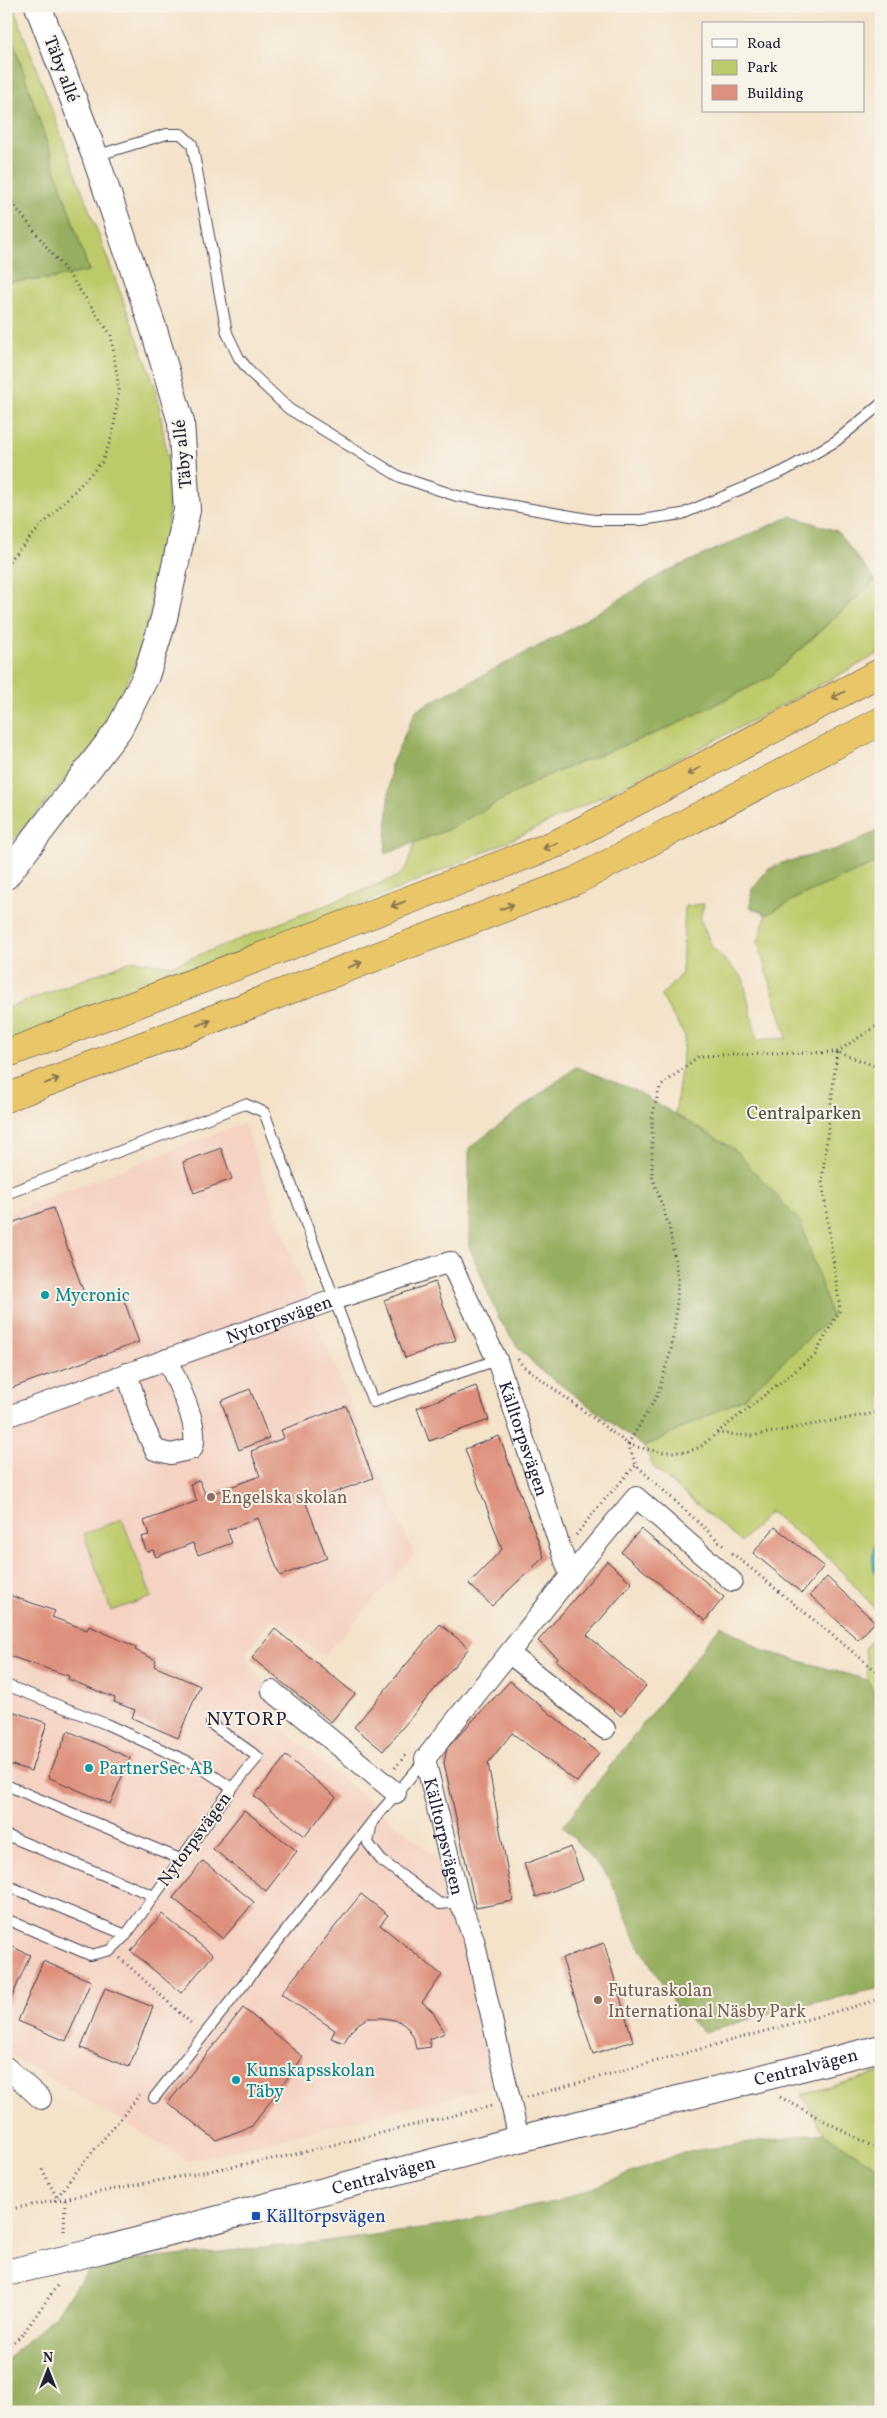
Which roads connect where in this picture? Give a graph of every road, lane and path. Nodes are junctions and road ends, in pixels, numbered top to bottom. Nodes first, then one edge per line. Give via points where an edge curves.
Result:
1 (38, 6) edge
2 (94, 156) junction
3 (6, 195) edge
4 (881, 404) edge
5 (6, 569) edge
6 (881, 672) edge
7 (881, 721) edge
8 (6, 876) edge
9 (881, 1023) edge
10 (837, 1052) junction
11 (6, 1054) edge
12 (881, 1068) edge
13 (6, 1098) edge
14 (6, 1194) edge
15 (333, 1300) junction
16 (518, 1358) dead end
17 (167, 1359) junction
18 (497, 1360) junction
19 (127, 1373) junction
20 (881, 1412) edge
21 (6, 1417) edge
22 (717, 1434) junction
23 (628, 1444) junction
24 (570, 1576) junction
25 (732, 1581) dead end
26 (510, 1654) junction
27 (881, 1676) edge
28 (6, 1685) edge
29 (272, 1691) dead end
30 (211, 1724) dead end
31 (604, 1730) dead end
32 (425, 1759) junction
33 (6, 1786) edge
34 (232, 1788) junction
35 (396, 1793) junction
36 (372, 1822) junction
37 (6, 1835) edge
38 (180, 1859) junction
39 (6, 1885) edge
40 (152, 1896) junction
41 (460, 1902) junction
42 (6, 1919) edge
43 (126, 1935) junction
44 (112, 1950) junction
45 (881, 1999) edge
46 (193, 2025) dead end
47 (881, 2048) edge
48 (6, 2067) edge
49 (780, 2096) dead end
50 (154, 2098) dead end
51 (41, 2099) dead end
52 (511, 2101) junction
53 (518, 2132) junction
54 (881, 2151) edge
55 (42, 2169) dead end
56 (57, 2198) dead end
57 (65, 2199) junction
58 (6, 2210) edge
59 (64, 2231) dead end
60 (6, 2256) edge
61 (6, 2273) edge
62 (64, 2275) dead end
63 (6, 2348) edge

1 - 2 street, Täby allé
2 - 4 lane via 167,134 181,134 192,144 227,333 239,358 266,390 289,409 400,477 457,496 594,520 641,520 682,514 784,471 836,441
2 - 8 street, Täby allé via 154,330 180,422 187,510 164,618 146,676 119,729
3 - 5 path via 111,335 119,390 114,433 102,462 10,560
6 -> 11 highway via 558,843
13 -> 7 highway via 575,881
9 - 10 path
10 - 12 path
10 - 22 path via 822,1181 840,1310 815,1355
10 - 23 path via 699,1056 660,1087 652,1117 652,1176 669,1226 678,1279 676,1317 671,1350 656,1396
14 - 15 lane via 245,1104 264,1112
15 - 17 street, Nytorpsvägen
15 - 18 street, Nytorpsvägen via 450,1262
15 - 18 lane via 373,1402
16 - 23 path via 523,1366
17 - 19 street, Nytorpsvägen
17 - 19 street via 189,1410 196,1439 192,1448 171,1454 156,1450 142,1422
18 - 24 street, Källtorpsvägen
19 - 21 street, Nytorpsvägen
20 - 22 path via 751,1436
22 - 23 path via 687,1452 659,1452
23 - 27 path via 636,1465 729,1551
24 - 25 street, Källtorpsvägen via 636,1497
24 - 26 street, Källtorpsvägen
26 - 31 street
26 - 32 street, Källtorpsvägen
28 - 34 lane, Nytorpsvägen via 106,1724 200,1767
29 - 35 street
30 - 34 lane via 258,1758
32 - 35 lane
32 - 41 street, Källtorpsvägen
33 - 38 lane
34 - 38 lane, Nytorpsvägen
35 - 36 lane
36 - 41 lane via 368,1843 381,1860 440,1904
36 - 50 lane
37 - 40 lane
38 - 40 lane, Nytorpsvägen
39 - 43 lane
40 - 43 lane, Nytorpsvägen
41 - 52 street, Källtorpsvägen via 474,1940
42 - 44 lane via 90,1955
43 - 44 lane, Nytorpsvägen
44 - 46 path
45 - 52 path
47 - 53 street, Centralvägen
48 - 51 street
49 - 54 path
52 - 53 street, Källtorpsvägen
52 - 57 path via 287,2156
53 - 60 street, Centralvägen via 98,2239
53 - 61 street, Centralvägen via 102,2250
55 - 56 path
57 - 58 path
57 - 59 path
62 - 63 path via 22,2335

